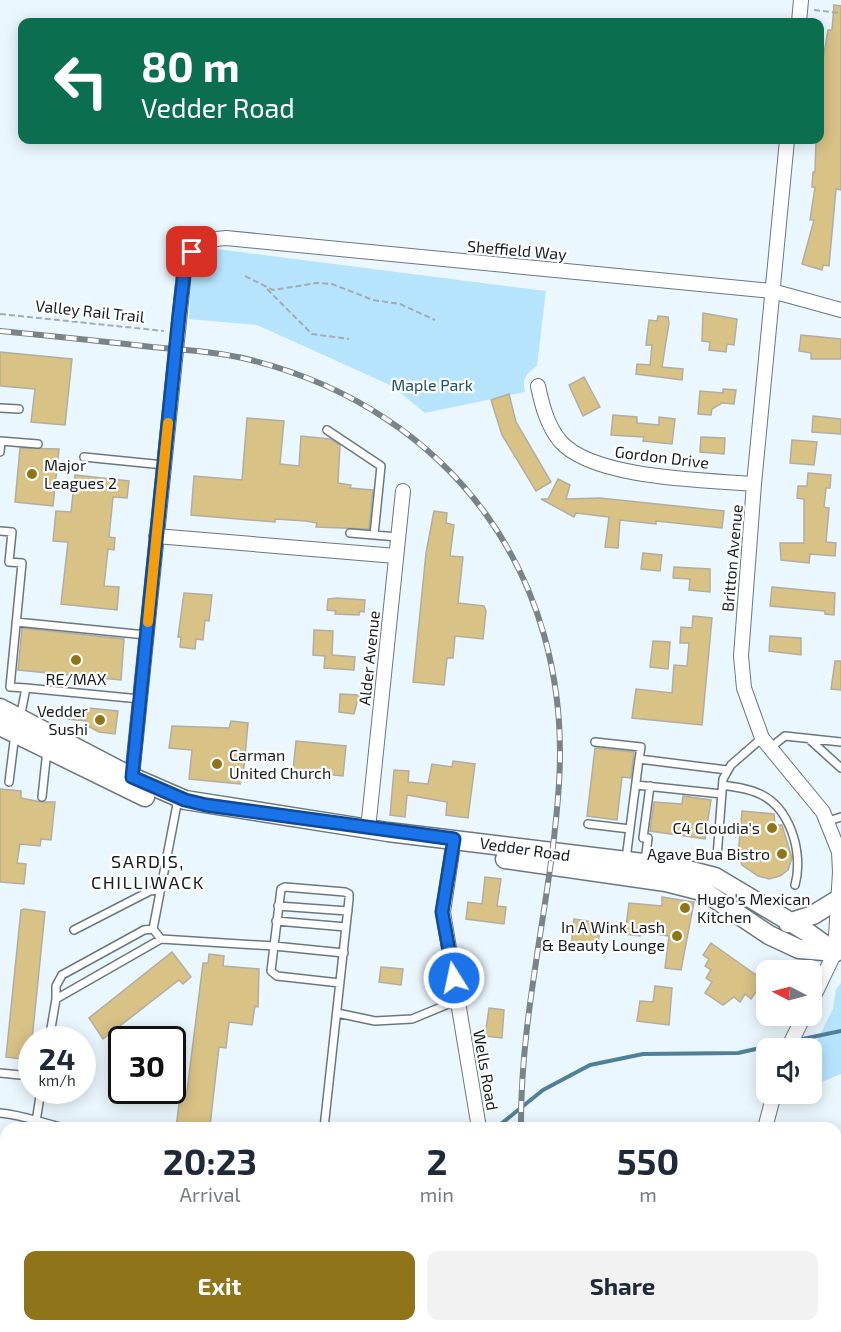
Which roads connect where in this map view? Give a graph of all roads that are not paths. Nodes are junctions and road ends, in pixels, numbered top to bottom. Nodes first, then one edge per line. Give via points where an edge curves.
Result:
1 (787, 144) edge
2 (772, 291) junction
3 (841, 310) edge
4 (538, 386) dead end
5 (0, 408) edge
6 (19, 409) dead end
7 (327, 430) dead end
8 (1, 441) edge
9 (38, 444) dead end
10 (0, 452) edge
11 (84, 457) dead end
12 (164, 465) junction
13 (754, 484) junction
14 (403, 492) dead end
15 (0, 531) edge
16 (350, 533) dead end
17 (374, 535) junction
18 (156, 536) junction
19 (398, 537) junction
20 (396, 556) junction
21 (16, 622) junction
22 (146, 635) junction
23 (26, 688) junction
24 (140, 699) junction
25 (0, 708) edge
26 (12, 726) edge
27 (809, 739) junction
28 (595, 742) dead end
29 (841, 742) edge
30 (766, 743) junction
31 (47, 750) junction
32 (639, 759) junction
33 (841, 768) edge
34 (727, 770) junction
35 (9, 782) dead end
36 (129, 783) junction
37 (636, 785) junction
38 (723, 785) junction
39 (650, 786) junction
40 (722, 794) junction
41 (42, 797) dead end
42 (176, 803) junction
43 (834, 819) edge
44 (588, 824) dead end
45 (368, 829) junction
46 (630, 830) junction
47 (839, 843) edge
48 (452, 845) junction
49 (717, 856) dead end
50 (626, 861) junction
51 (645, 863) junction
52 (795, 885) dead end
53 (160, 890) junction
54 (838, 899) junction
55 (278, 906) junction
56 (348, 911) junction
57 (276, 921) junction
58 (788, 923) junction
59 (346, 927) junction
60 (153, 929) junction
61 (74, 930) dead end
62 (162, 939) junction
63 (274, 946) junction
64 (344, 953) junction
65 (838, 953) edge
66 (822, 982) edge
67 (340, 983) junction
68 (56, 999) junction
69 (458, 1000) junction
70 (337, 1013) junction
71 (51, 1026) edge
72 (0, 1073) edge
73 (18, 1075) edge
74 (39, 1104) edge
75 (771, 1104) edge
76 (0, 1113) edge
77 (33, 1122) edge
78 (35, 1122) edge
79 (325, 1122) edge
80 (478, 1122) edge
81 (767, 1122) edge

1 - 2 street, Britton Avenue
2 - 3 street, Sheffield Way
2 - 12 street, Sheffield Way via 226,238 206,241 192,252 184,273
2 - 13 street, Britton Avenue
4 - 13 street, Gordon Drive via 542,406 560,440 594,463 621,471
5 - 6 lane
7 - 17 lane via 381,466
8 - 9 lane
8 - 10 lane
11 - 12 lane
12 - 18 street
13 - 30 street, Britton Avenue via 741,656 744,688
14 - 19 street, Alder Avenue
15 - 21 lane via 12,532 9,562 22,563
16 - 17 lane
17 - 19 lane
18 - 20 street
18 - 22 street
19 - 20 street, Alder Avenue
20 - 45 street, Alder Avenue
21 - 22 lane
21 - 23 lane via 10,687
22 - 24 street
23 - 24 lane
23 - 26 lane
24 - 36 street
25 - 26 main road, Vedder Road
26 - 31 main road, Vedder Road
26 - 35 lane
26 - 36 main road, Vedder Road
27 - 29 lane
27 - 30 lane via 785,736
27 - 33 lane
28 - 32 lane via 641,747
30 - 34 lane
30 - 43 street, Britton Avenue
31 - 36 main road, Vedder Road
31 - 41 lane
32 - 34 lane
32 - 37 lane
34 - 38 lane
36 - 42 main road, Vedder Road
37 - 39 lane
37 - 46 lane
38 - 40 lane
38 - 52 lane via 762,795 789,825 800,869
39 - 40 lane
39 - 51 lane via 643,838 648,838
40 - 49 lane
42 - 45 main road, Vedder Road
42 - 48 main road, Vedder Road via 214,818
42 - 53 lane
43 - 47 street, Britton Avenue
44 - 46 lane
45 - 48 main road, Vedder Road
46 - 50 lane
47 - 54 street, Britton Avenue
48 - 50 main road, Vedder Road
48 - 65 main road, Vedder Road via 705,892 799,950
48 - 69 street, Wells Road via 442,912
50 - 51 main road, Vedder Road
51 - 58 main road, Vedder Road via 714,877
53 - 60 lane
53 - 61 lane via 150,891
54 - 58 main road via 813,915
54 - 65 street, Britton Avenue
55 - 56 lane
55 - 56 lane via 281,889 285,887 345,892 349,894
55 - 57 lane
56 - 59 lane
57 - 59 lane
57 - 63 lane
58 - 65 main road, Vedder Road
59 - 64 lane
60 - 62 lane
60 - 68 lane via 144,930 62,975
62 - 63 lane
62 - 68 lane
63 - 64 lane
63 - 67 lane via 273,975
64 - 67 lane
65 - 66 street
67 - 70 lane
68 - 71 lane
69 - 70 lane via 412,1020 375,1021
69 - 80 street, Wells Road
70 - 79 lane
72 - 73 lane
74 - 78 lane
75 - 81 street
76 - 77 lane via 24,1114

